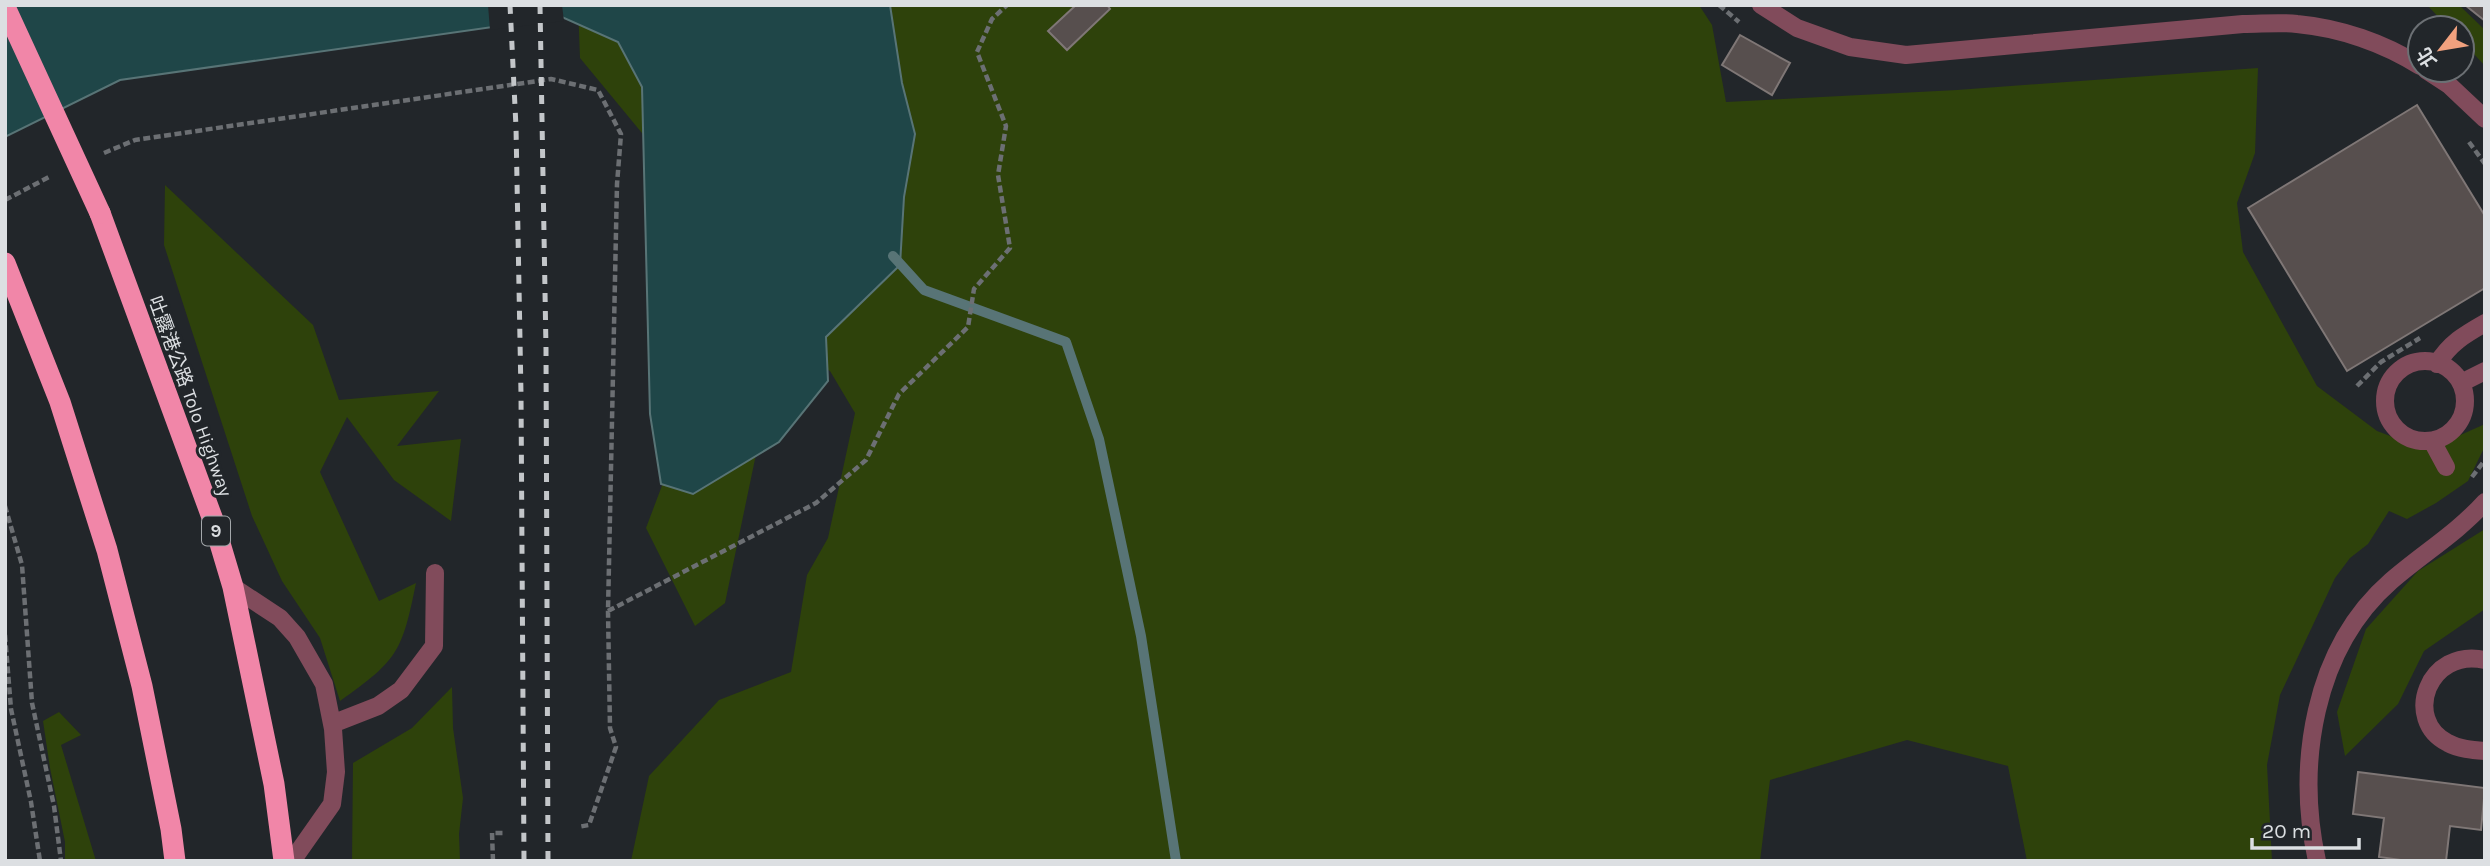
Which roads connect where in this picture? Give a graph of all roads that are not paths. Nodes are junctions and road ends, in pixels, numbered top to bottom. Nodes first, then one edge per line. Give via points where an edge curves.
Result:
1 (1762, 5) edge
2 (5, 8) edge
3 (2406, 57) edge
4 (2447, 84) edge
5 (2485, 119) edge
6 (5, 263) edge
7 (2485, 323) edge
8 (2437, 364) junction
9 (2485, 371) edge
10 (2460, 383) junction
11 (2432, 440) junction
12 (2446, 467) dead end
13 (2485, 502) edge
14 (435, 573) dead end
15 (233, 587) junction
16 (2485, 660) edge
17 (332, 724) junction
18 (2485, 751) edge
19 (175, 861) edge
20 (284, 861) edge
21 (292, 861) edge
22 (2317, 861) edge

1 - 3 street via 1797,28 1850,47 1906,55 2243,24 2298,24 2351,34
2 - 15 highway, 吐露港公路 Tolo Highway / 9, bridge via 100,213 213,520
4 - 5 street
6 - 19 highway via 60,402 107,550 142,686
7 - 8 street via 2456,340
8 - 10 street
8 - 11 street via 2419,362 2406,367 2395,375 2386,401 2394,426 2418,440
9 - 10 street
10 - 11 street via 2465,407 2461,419 2444,437
11 - 12 street
13 - 22 street via 2469,521 2390,581 2345,639 2329,672 2318,707 2308,780
14 - 17 street via 434,646 401,690 378,706
15 - 17 street via 280,618 297,636 324,684
15 - 20 highway, 吐露港公路 Tolo Highway / 9 via 275,784
16 - 18 street via 2452,661 2436,672 2426,690 2424,710 2432,729 2446,743
17 - 21 street via 337,772 332,804

